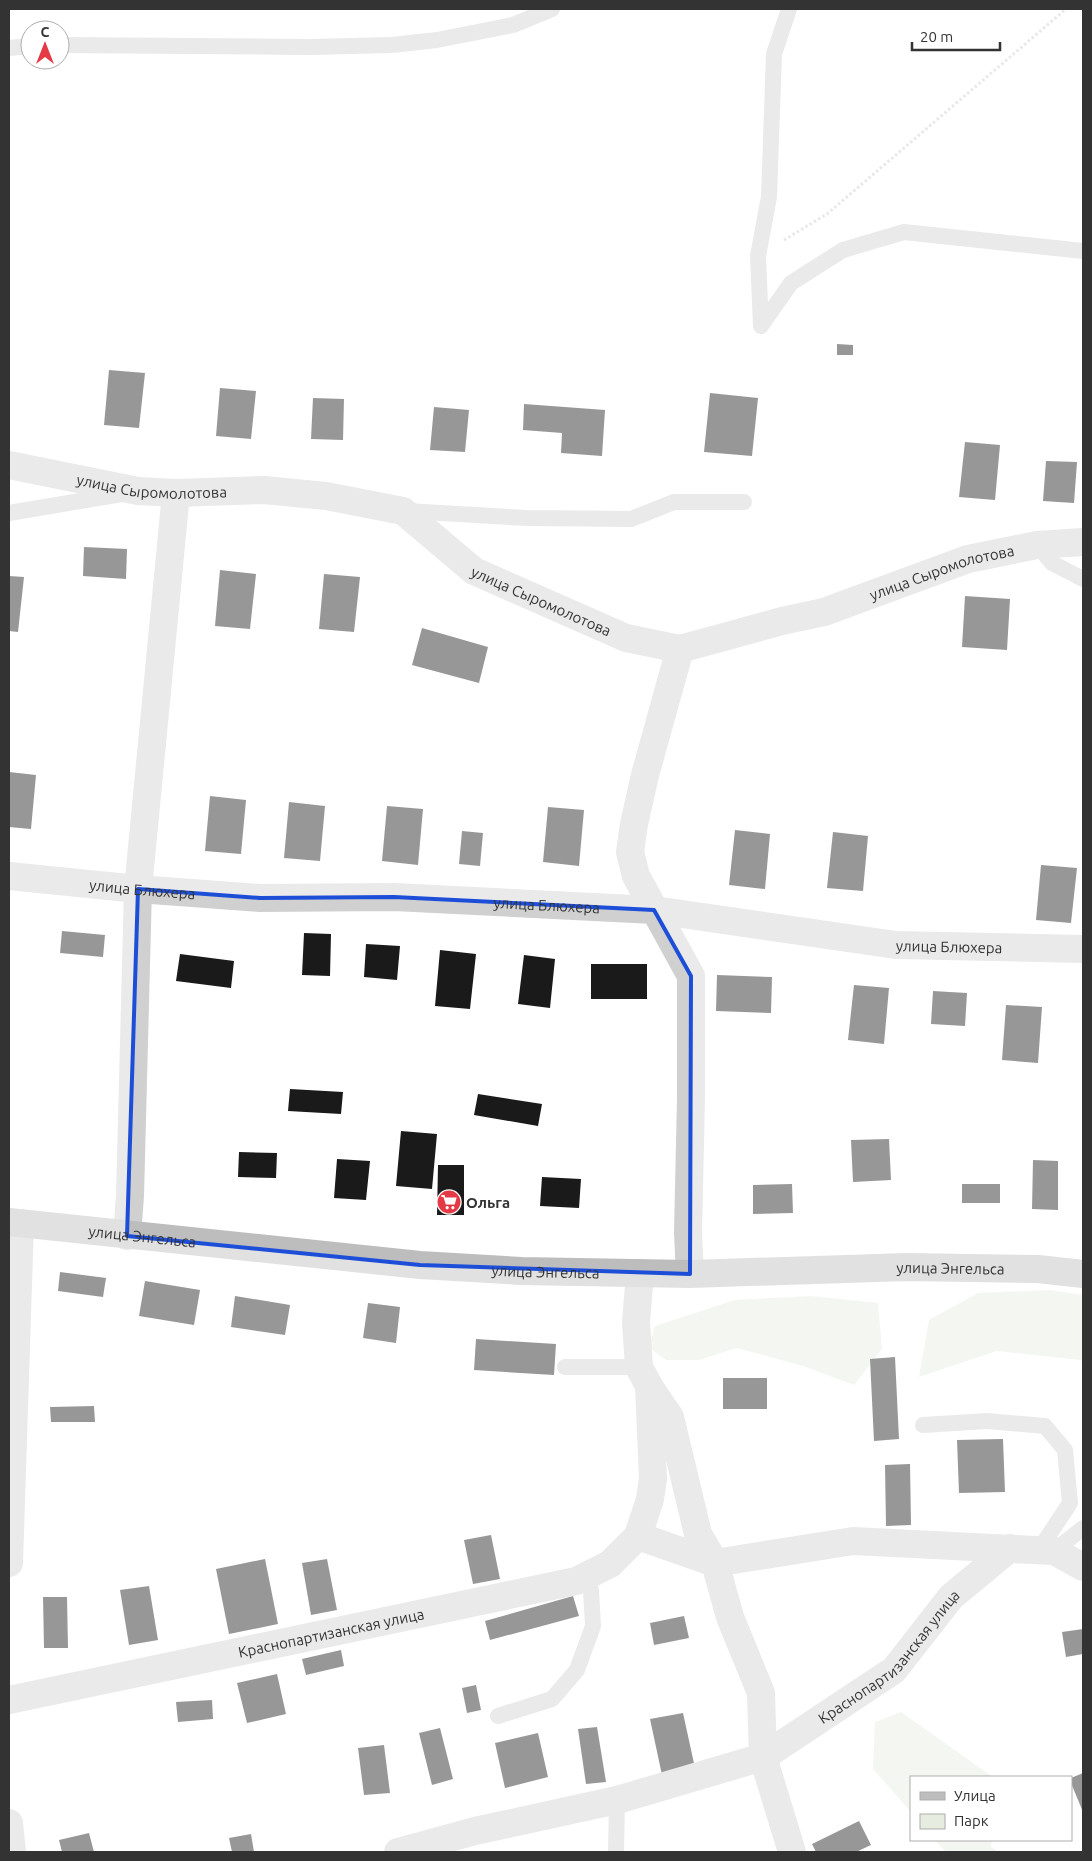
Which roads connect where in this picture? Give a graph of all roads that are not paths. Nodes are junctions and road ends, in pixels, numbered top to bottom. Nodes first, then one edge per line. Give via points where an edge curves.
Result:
1 (552, 9) edge
2 (790, 9) edge
3 (70, 45) edge
4 (1083, 251) edge
5 (9, 465) edge
6 (138, 491) junction
7 (176, 493) junction
8 (744, 502) dead end
9 (403, 511) junction
10 (9, 513) edge
11 (1083, 542) edge
12 (1037, 545) junction
13 (1083, 579) edge
14 (680, 648) junction
15 (9, 876) edge
16 (138, 889) junction
17 (654, 910) junction
18 (1083, 949) edge
19 (14, 1223) edge
20 (127, 1236) junction
21 (640, 1273) junction
22 (690, 1274) junction
23 (1083, 1274) edge
24 (565, 1367) dead end
25 (644, 1376) junction
26 (923, 1425) dead end
27 (1083, 1528) edge
28 (638, 1536) junction
29 (1010, 1548) junction
30 (1046, 1551) junction
31 (9, 1563) edge
32 (714, 1563) junction
33 (1083, 1567) edge
34 (588, 1575) junction
35 (9, 1700) edge
36 (498, 1716) dead end
37 (763, 1757) junction
38 (617, 1800) junction
39 (9, 1823) edge
40 (12, 1852) edge
41 (398, 1852) edge
42 (616, 1852) edge
43 (792, 1852) edge

1 - 3 lane via 513,25 392,45
2 - 4 lane via 774,54 769,197 758,256 762,326 791,283 843,250 904,232
5 - 6 street, улица Сыромолотова
6 - 7 street, улица Сыромолотова
6 - 10 lane
7 - 9 street, улица Сыромолотова via 264,490 326,496
7 - 16 street
8 - 9 lane via 674,502 631,519 527,518
9 - 14 street, улица Сыромолотова via 474,571 626,638
11 - 12 street, улица Сыромолотова
12 - 13 lane via 1052,563
12 - 14 street, улица Сыромолотова via 968,559 824,612
14 - 17 street via 645,774 630,852 636,876
15 - 16 street, улица Блюхера
16 - 17 street, улица Блюхера via 260,898 394,896
16 - 20 street
17 - 18 street, улица Блюхера via 896,945
17 - 22 street via 691,976
19 - 20 main road, улица Энгельса
19 - 31 street
20 - 21 main road, улица Энгельса via 420,1265
21 - 22 main road, улица Энгельса
21 - 25 street, Краснопартизанская улица via 636,1322
22 - 23 main road, улица Энгельса via 907,1267 1038,1269
24 - 25 lane
25 - 28 street, Краснопартизанская улица via 653,1479
25 - 32 street via 670,1417 698,1534
26 - 30 lane via 987,1421 1045,1426 1064,1450 1070,1503
27 - 30 lane
28 - 32 street
28 - 34 street, Краснопартизанская улица via 610,1564
29 - 30 street
29 - 32 street via 853,1541
29 - 37 street, Краснопартизанская улица via 951,1598 894,1670
30 - 33 street
32 - 37 street via 730,1617 761,1692
34 - 35 street, Краснопартизанская улица via 576,1581
34 - 36 lane via 593,1626 577,1670 552,1699
37 - 38 street, Краснопартизанская улица
37 - 43 street
38 - 41 street, Краснопартизанская улица via 474,1831
38 - 42 lane
39 - 40 street

